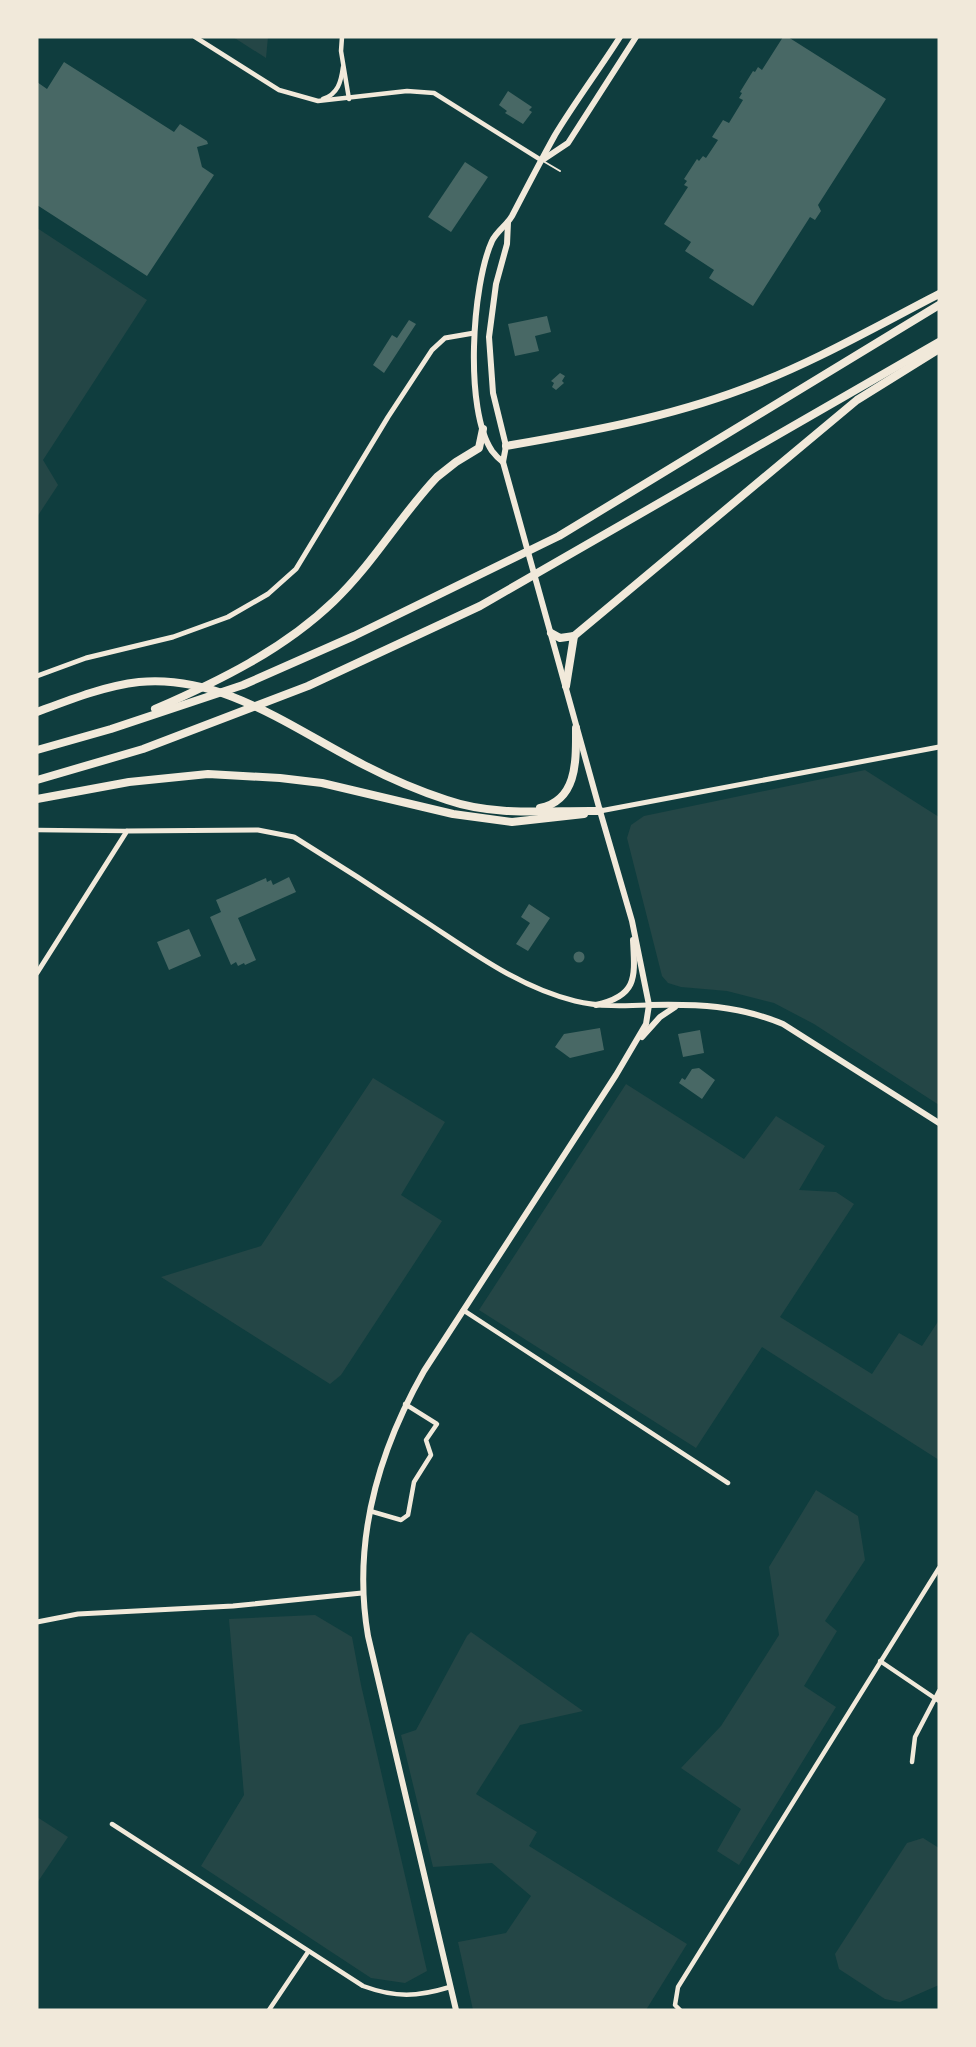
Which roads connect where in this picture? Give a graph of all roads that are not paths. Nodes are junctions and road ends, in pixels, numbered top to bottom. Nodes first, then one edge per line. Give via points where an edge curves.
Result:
1 (195, 37) edge
2 (342, 37) edge
3 (620, 37) edge
4 (636, 37) edge
5 (343, 66) junction
6 (349, 99) junction
7 (318, 101) junction
8 (542, 160) junction
9 (560, 172) dead end
10 (508, 222) junction
11 (939, 294) edge
12 (939, 305) edge
13 (474, 333) junction
14 (939, 342) edge
15 (939, 349) edge
16 (483, 429) junction
17 (506, 446) junction
18 (503, 463) junction
19 (551, 633) junction
20 (574, 636) junction
21 (37, 676) edge
22 (566, 686) junction
23 (37, 712) edge
24 (576, 728) junction
25 (111, 729) junction
26 (939, 747) edge
27 (37, 750) edge
28 (37, 780) edge
29 (37, 799) edge
30 (522, 811) junction
31 (600, 811) junction
32 (37, 830) edge
33 (127, 831) junction
34 (632, 920) junction
35 (37, 973) edge
36 (684, 1004) junction
37 (596, 1005) junction
38 (649, 1005) junction
39 (634, 1046) junction
40 (939, 1123) edge
41 (463, 1310) junction
42 (405, 1404) junction
43 (728, 1483) dead end
44 (370, 1511) junction
45 (939, 1568) edge
46 (362, 1593) junction
47 (37, 1622) edge
48 (880, 1661) junction
49 (939, 1691) edge
50 (937, 1699) edge
51 (912, 1762) dead end
52 (112, 1824) dead end
53 (308, 1952) junction
54 (450, 1987) junction
55 (269, 2010) edge
56 (456, 2010) edge
57 (680, 2010) edge

1 - 7 street via 279,90
2 - 5 street
3 - 8 main road
4 - 8 main road via 568,142
5 - 6 street
5 - 7 street via 338,88
6 - 7 street
6 - 8 street via 407,91 434,93
8 - 9 lane
8 - 10 main road
10 - 13 main road via 493,239 480,283
10 - 17 main road via 489,337 493,393
11 - 17 highway via 795,368 701,404 613,428
12 - 25 highway via 559,536 243,685
13 - 16 main road via 474,371
13 - 21 street via 445,338 432,350 296,569 268,594 228,617 173,637 86,658
14 - 28 highway via 480,606 308,686 143,749
15 - 20 highway via 857,400
16 - 18 main road via 491,450
16 - 25 highway via 479,448 437,477 342,592 305,625 239,670
17 - 18 main road
18 - 19 main road
19 - 20 highway via 560,638
19 - 22 main road
20 - 22 highway
22 - 24 main road
23 - 30 highway via 138,682 197,686 239,698 418,790 482,809
24 - 30 highway via 573,778 567,791 558,802
24 - 31 main road
25 - 27 highway
26 - 31 street
29 - 31 highway via 129,782 208,774 322,783 453,814 512,822
30 - 31 highway
31 - 34 main road
32 - 33 street
33 - 35 street
33 - 37 street via 258,830 294,837 478,957 571,1001
34 - 37 main road via 633,981 622,996
34 - 38 main road
36 - 38 main road
36 - 39 main road via 666,1012
36 - 40 main road via 734,1008 783,1024
37 - 38 street
38 - 39 main road via 646,1024
39 - 41 main road
41 - 42 main road
41 - 43 street
42 - 44 main road
42 - 44 street via 437,1424 426,1440 431,1455 414,1482 408,1516 401,1520
44 - 46 main road
45 - 48 street
46 - 47 street via 78,1614
46 - 54 main road via 368,1636
48 - 50 street
48 - 57 street via 678,1987 675,2005
49 - 50 street
50 - 51 street via 915,1737
52 - 53 street
53 - 54 street via 363,1986 395,1996
53 - 55 street
54 - 56 main road

